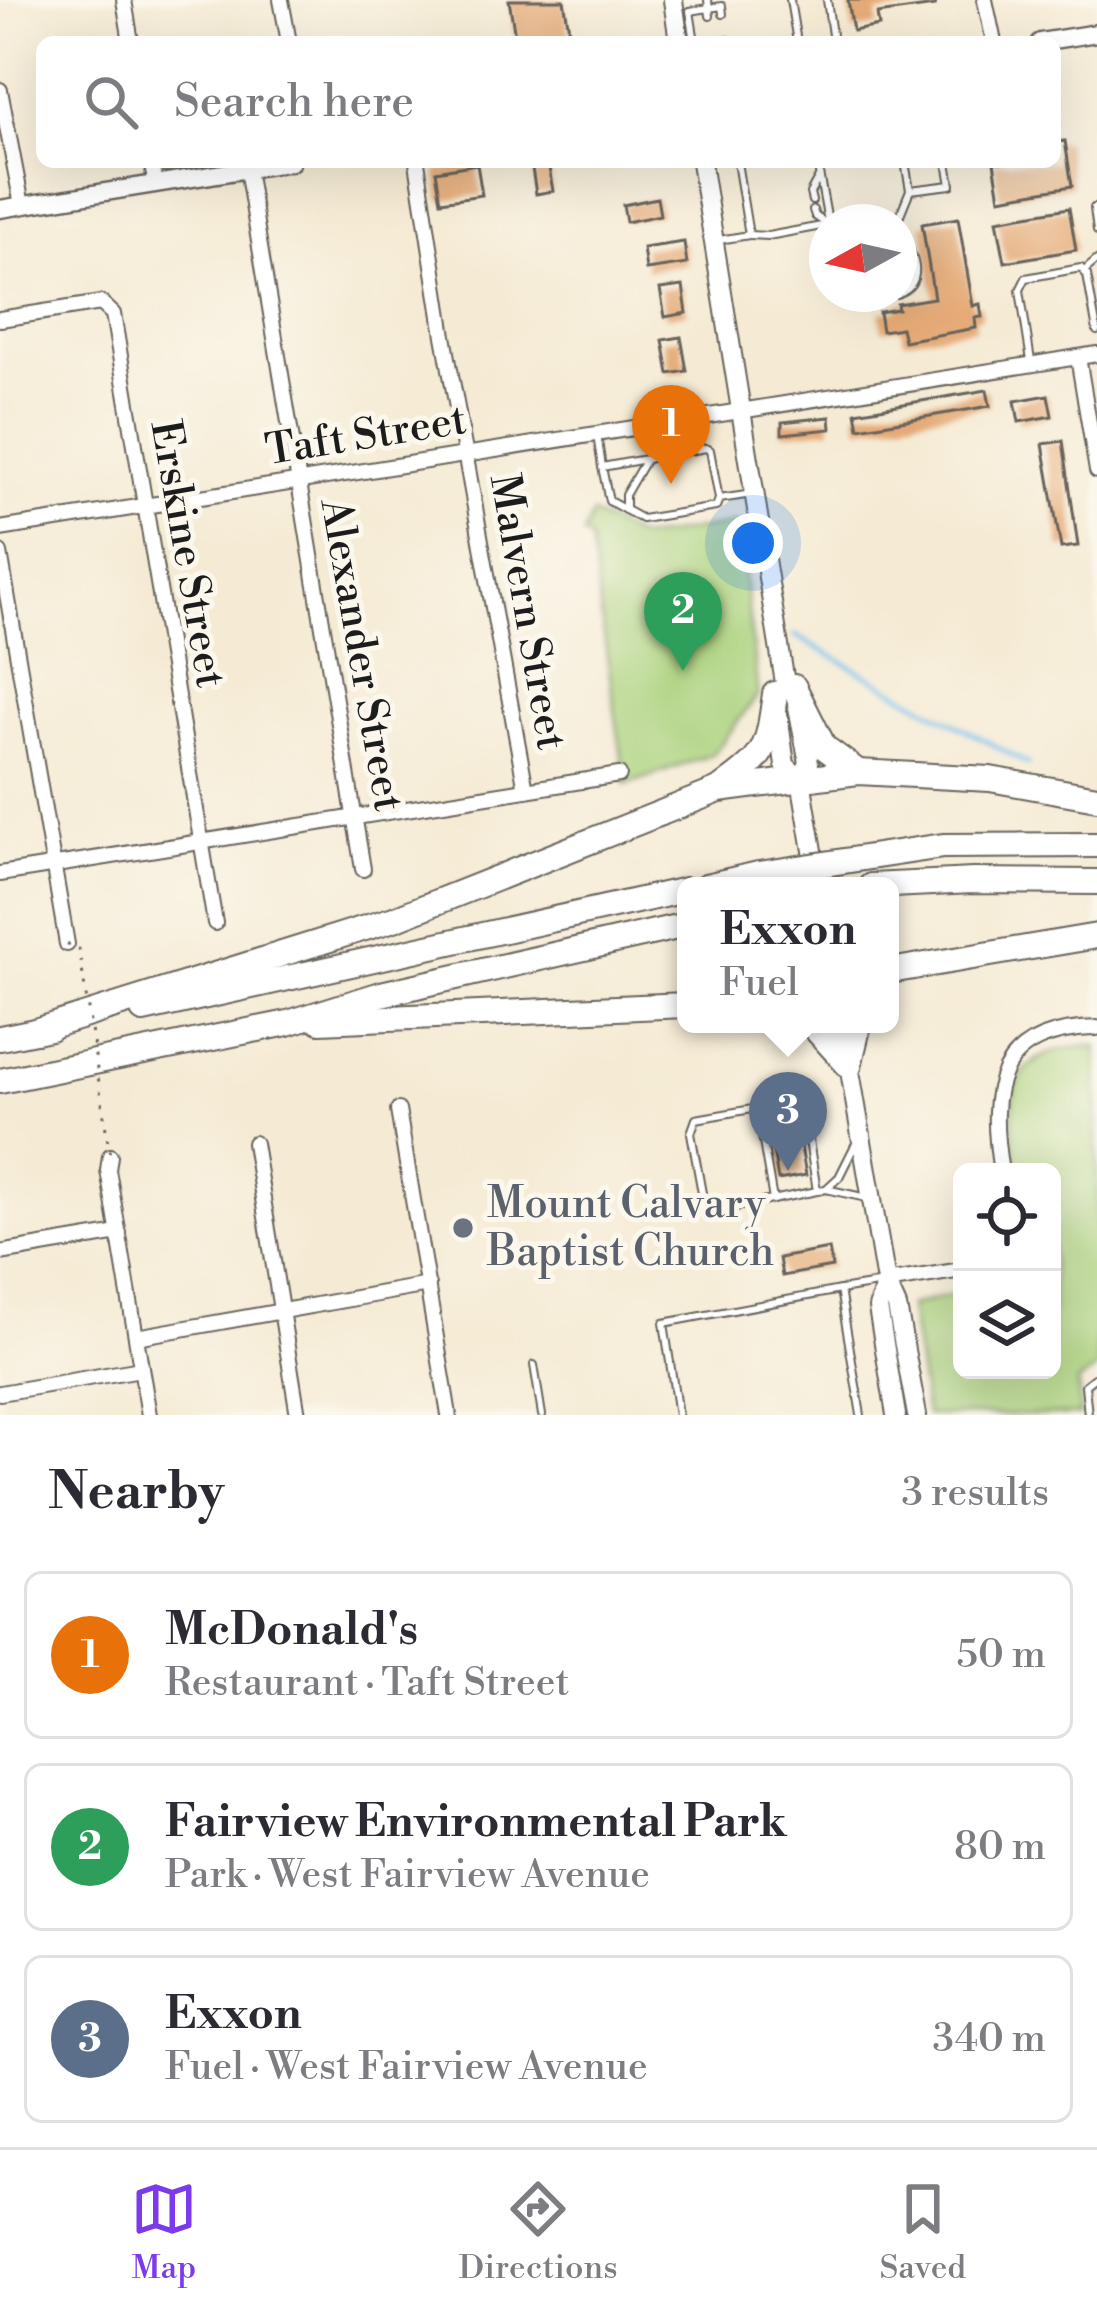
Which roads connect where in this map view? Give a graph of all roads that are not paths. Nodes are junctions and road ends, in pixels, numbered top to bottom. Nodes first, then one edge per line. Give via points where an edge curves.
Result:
1 (124, 0) edge
2 (281, 0) edge
3 (673, 0) edge
4 (790, 0) edge
5 (827, 0) edge
6 (986, 0) edge
7 (709, 8) edge
8 (723, 14) dead end
9 (1097, 34) edge
10 (130, 36) edge
11 (288, 36) edge
12 (678, 36) edge
13 (694, 36) edge
14 (795, 36) edge
15 (832, 36) edge
16 (993, 36) edge
17 (1061, 39) edge
18 (0, 89) edge
19 (152, 168) edge
20 (253, 168) edge
21 (418, 168) edge
22 (701, 168) edge
23 (738, 168) edge
24 (819, 168) edge
25 (906, 168) edge
26 (948, 168) edge
27 (247, 169) junction
28 (820, 176) junction
29 (156, 184) junction
30 (910, 190) junction
31 (813, 204) edge
32 (824, 204) edge
33 (904, 204) edge
34 (22, 205) junction
35 (1094, 208) dead end
36 (0, 209) edge
37 (809, 228) edge
38 (1097, 231) edge
39 (749, 235) junction
40 (713, 241) junction
41 (1097, 260) edge
42 (1084, 272) junction
43 (0, 319) edge
44 (1097, 332) edge
45 (1097, 354) edge
46 (1078, 357) junction
47 (1032, 364) junction
48 (742, 410) junction
49 (596, 432) junction
50 (465, 454) junction
51 (646, 459) junction
52 (602, 467) junction
53 (1097, 471) edge
54 (298, 480) junction
55 (755, 494) junction
56 (718, 499) junction
57 (146, 504) junction
58 (626, 512) junction
59 (0, 529) edge
60 (0, 554) edge
61 (785, 688) junction
62 (858, 772) junction
63 (619, 775) dead end
64 (801, 780) junction
65 (526, 790) junction
66 (719, 790) junction
67 (1097, 798) edge
68 (355, 818) junction
69 (202, 842) junction
70 (1097, 845) edge
71 (52, 866) junction
72 (363, 868) dead end
73 (0, 874) edge
74 (746, 877) edge
75 (817, 877) edge
76 (1097, 882) edge
77 (899, 885) edge
78 (677, 892) edge
79 (215, 922) dead end
80 (677, 927) edge
81 (1097, 936) edge
82 (67, 944) road end
83 (899, 971) edge
84 (677, 1005) edge
85 (288, 1023) junction
86 (1097, 1028) edge
87 (35, 1031) junction
88 (819, 1033) edge
89 (844, 1033) edge
90 (858, 1033) edge
91 (0, 1038) edge
92 (849, 1066) junction
93 (0, 1081) edge
94 (758, 1107) junction
95 (398, 1110) dead end
96 (860, 1130) junction
97 (254, 1143) dead end
98 (110, 1156) road end
99 (1000, 1163) edge
100 (822, 1190) junction
101 (872, 1199) junction
102 (773, 1200) junction
103 (119, 1233) junction
104 (0, 1253) edge
105 (956, 1271) edge
106 (886, 1282) junction
107 (428, 1285) junction
108 (840, 1290) junction
109 (280, 1310) junction
110 (136, 1337) junction
111 (534, 1365) dead end
112 (141, 1369) junction
113 (1094, 1378) dead end
114 (0, 1393) edge
115 (149, 1415) edge
116 (298, 1415) edge
117 (449, 1415) edge
118 (542, 1415) edge
119 (678, 1415) edge
120 (860, 1415) edge
121 (896, 1415) edge
122 (917, 1415) edge
123 (1088, 1415) edge

1 - 10 street
2 - 11 street
3 - 12 main road
4 - 14 lane
5 - 15 lane
6 - 16 street
7 - 8 lane via 722,6
7 - 13 lane via 690,11
9 - 17 street
18 - 34 street
19 - 29 street
20 - 27 street
21 - 50 street, Malvern Street
22 - 40 main road
23 - 39 lane
24 - 28 lane
25 - 30 lane
26 - 30 lane via 951,185
27 - 29 street
27 - 54 street, Alexander Street
28 - 31 lane
28 - 32 lane
29 - 34 street
30 - 33 lane
34 - 36 street
35 - 38 lane
37 - 39 lane
39 - 40 lane
40 - 48 main road
41 - 42 lane
42 - 44 lane
42 - 47 lane via 1026,278 1020,290
43 - 57 street, Erskine Street via 95,304 111,309
45 - 46 street, Taft Street
46 - 47 street, Taft Street
46 - 53 street
47 - 48 street, Taft Street
48 - 49 street, Taft Street
48 - 55 main road
49 - 50 street, Taft Street
49 - 52 lane
50 - 54 street, Taft Street
50 - 65 street, Malvern Street
51 - 52 lane
51 - 56 lane via 710,450
51 - 58 lane via 625,495
52 - 58 lane via 607,498
54 - 57 street, Taft Street
54 - 68 street, Alexander Street
55 - 56 lane
55 - 61 main road
56 - 58 lane via 716,507 642,520
57 - 59 street, Taft Street
57 - 69 street, Erskine Street
60 - 71 street
61 - 62 highway via 824,747
61 - 64 main road via 785,765
61 - 66 highway via 759,760
62 - 64 highway
62 - 67 highway via 990,779
63 - 65 street
64 - 66 highway
64 - 75 main road
65 - 68 street
66 - 87 highway via 394,919
68 - 69 street
68 - 72 street, Alexander Street
69 - 71 street
69 - 79 street, Erskine Street
70 - 74 highway, bridge via 943,846
71 - 73 street
71 - 82 street
76 - 77 highway
78 - 87 highway
80 - 85 highway
81 - 83 highway
84 - 85 highway
85 - 93 highway
86 - 99 street via 1049,1034 1010,1061 994,1101
87 - 91 highway
88 - 92 highway
89 - 92 main road
90 - 92 highway
92 - 96 main road
94 - 100 lane via 791,1102 804,1109 808,1160
94 - 102 lane
94 - 102 lane via 696,1119 691,1133 704,1204 717,1211
95 - 107 street
96 - 100 lane via 849,1161
96 - 101 main road
97 - 109 street
98 - 103 street
100 - 101 lane
100 - 102 lane
101 - 106 main road
103 - 104 street
103 - 110 street
105 - 106 street
106 - 108 lane
106 - 121 main road via 878,1308
106 - 122 main road
107 - 109 street
107 - 117 street
108 - 119 lane via 664,1323
108 - 120 lane
109 - 110 street
109 - 116 street
110 - 112 street
111 - 118 lane
112 - 114 street
112 - 115 street
113 - 123 lane via 1084,1385

